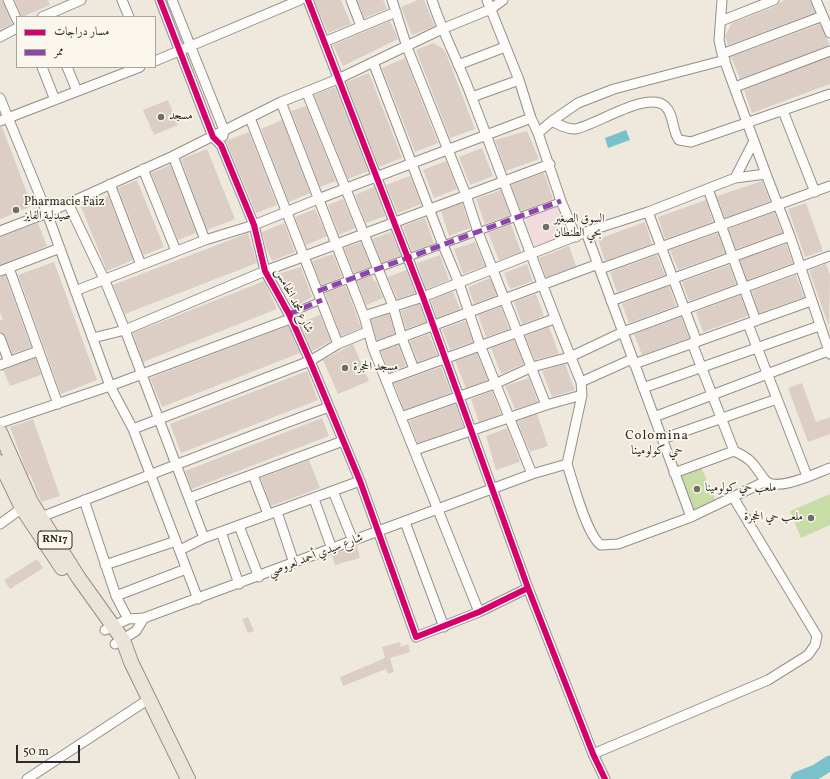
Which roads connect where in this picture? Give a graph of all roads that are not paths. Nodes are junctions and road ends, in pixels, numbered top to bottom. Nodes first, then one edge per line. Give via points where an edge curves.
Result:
1 (8, 0) edge
2 (81, 0) edge
3 (122, 0) edge
4 (160, 0) edge
5 (172, 0) edge
6 (300, 0) edge
7 (308, 0) edge
8 (351, 0) edge
9 (394, 0) edge
10 (432, 0) edge
11 (487, 0) edge
12 (503, 0) edge
13 (722, 0) edge
14 (774, 0) edge
15 (816, 0) edge
16 (58, 4) edge
17 (491, 9) junction
18 (396, 12) junction
19 (43, 16) edge
20 (128, 16) edge
21 (823, 16) junction
22 (16, 18) edge
23 (721, 21) junction
24 (361, 26) junction
25 (16, 28) edge
26 (442, 29) junction
27 (830, 33) edge
28 (0, 36) edge
29 (324, 42) junction
30 (190, 46) junction
31 (407, 46) junction
32 (505, 47) junction
33 (180, 50) junction
34 (830, 51) edge
35 (724, 57) junction
36 (156, 61) edge
37 (373, 62) junction
38 (458, 65) junction
39 (42, 68) edge
40 (67, 68) edge
41 (137, 68) edge
42 (338, 79) junction
43 (519, 80) junction
44 (735, 87) junction
45 (77, 91) junction
46 (307, 93) junction
47 (828, 95) edge
48 (472, 97) junction
49 (0, 98) edge
50 (55, 100) junction
51 (281, 102) junction
52 (830, 105) edge
53 (783, 111) junction
54 (250, 118) junction
55 (531, 118) junction
56 (4, 119) edge
57 (552, 121) junction
58 (747, 124) junction
59 (224, 130) junction
60 (538, 133) junction
61 (213, 136) junction
62 (486, 136) junction
63 (754, 141) junction
64 (221, 145) junction
65 (448, 150) junction
66 (173, 156) junction
67 (412, 164) junction
68 (550, 164) junction
69 (143, 169) junction
70 (766, 174) junction
71 (377, 178) junction
72 (735, 178) junction
73 (503, 183) junction
74 (110, 184) junction
75 (830, 186) edge
76 (708, 189) junction
77 (345, 190) junction
78 (815, 192) junction
79 (466, 195) junction
80 (318, 199) junction
81 (561, 200) junction
82 (68, 203) junction
83 (778, 206) junction
84 (429, 207) junction
85 (286, 212) junction
86 (648, 212) junction
87 (47, 213) junction
88 (517, 218) junction
89 (393, 221) junction
90 (254, 225) junction
91 (722, 226) junction
92 (0, 231) edge
93 (478, 232) junction
94 (586, 232) junction
95 (366, 234) junction
96 (790, 236) junction
97 (576, 237) junction
98 (205, 240) junction
99 (336, 245) junction
100 (443, 245) junction
101 (661, 247) junction
102 (60, 248) junction
103 (176, 251) junction
104 (529, 255) junction
105 (304, 256) junction
106 (830, 256) edge
107 (733, 257) junction
108 (407, 258) junction
109 (141, 265) junction
110 (599, 267) junction
111 (801, 267) junction
112 (378, 268) junction
113 (4, 269) edge
114 (493, 269) junction
115 (265, 270) junction
116 (673, 278) junction
117 (350, 279) junction
118 (105, 281) junction
119 (459, 283) junction
120 (542, 286) junction
121 (745, 287) junction
122 (75, 291) junction
123 (318, 291) junction
124 (422, 297) junction
125 (322, 300) junction
126 (506, 300) junction
127 (611, 301) junction
128 (811, 301) junction
129 (394, 306) junction
130 (685, 309) junction
131 (468, 313) junction
132 (290, 316) junction
133 (364, 316) junction
134 (554, 319) junction
135 (752, 322) junction
136 (433, 326) junction
137 (819, 326) junction
138 (125, 330) junction
139 (367, 332) junction
140 (518, 332) junction
141 (623, 332) junction
142 (0, 338) edge
143 (93, 338) junction
144 (402, 338) junction
145 (695, 343) junction
146 (338, 344) junction
147 (480, 345) junction
148 (373, 348) junction
149 (757, 348) junction
150 (38, 351) junction
151 (829, 352) edge
152 (570, 357) junction
153 (444, 358) junction
154 (310, 361) junction
155 (633, 361) junction
156 (9, 362) junction
157 (0, 365) edge
158 (532, 368) junction
159 (701, 368) junction
160 (414, 369) junction
161 (143, 374) junction
162 (767, 374) junction
163 (386, 380) junction
164 (580, 382) junction
165 (497, 383) junction
166 (110, 386) junction
167 (643, 388) junction
168 (582, 395) junction
169 (712, 395) junction
170 (459, 397) junction
171 (777, 398) junction
172 (58, 404) junction
173 (546, 405) junction
174 (329, 407) junction
175 (400, 417) junction
176 (654, 417) junction
177 (510, 418) junction
178 (721, 418) junction
179 (158, 420) junction
180 (0, 423) edge
181 (133, 429) junction
182 (470, 431) junction
183 (0, 432) edge
184 (662, 439) junction
185 (343, 441) junction
186 (414, 450) junction
187 (734, 451) junction
188 (0, 462) edge
189 (567, 464) junction
190 (176, 465) junction
191 (830, 468) edge
192 (674, 473) junction
193 (532, 474) junction
194 (152, 475) junction
195 (253, 475) junction
196 (807, 476) junction
197 (360, 481) junction
198 (766, 481) junction
199 (494, 490) junction
200 (333, 491) junction
201 (733, 497) junction
202 (189, 498) junction
203 (314, 499) junction
204 (84, 500) junction
205 (22, 508) junction
206 (439, 510) junction
207 (272, 513) junction
208 (41, 517) junction
209 (691, 517) junction
210 (405, 522) junction
211 (0, 524) edge
212 (239, 526) junction
213 (221, 532) junction
214 (379, 532) junction
215 (204, 538) junction
216 (176, 541) junction
217 (353, 541) junction
218 (332, 549) junction
219 (180, 550) junction
220 (294, 563) junction
221 (105, 564) junction
222 (186, 569) junction
223 (259, 577) junction
224 (239, 584) junction
225 (528, 588) junction
226 (116, 596) junction
227 (198, 599) junction
228 (479, 612) junction
229 (144, 618) junction
230 (128, 619) junction
231 (444, 627) junction
232 (109, 628) junction
233 (119, 642) junction
234 (149, 699) junction
235 (593, 754) junction
236 (27, 779) edge
237 (188, 779) edge
238 (605, 779) edge

1 - 22 street
2 - 16 street
3 - 20 street
4 - 33 street, شارع محمد الخامس
5 - 30 street
6 - 30 street
7 - 29 street
8 - 24 street
9 - 18 street
10 - 26 street
11 - 17 street
12 - 17 street
13 - 23 street
14 - 23 street
15 - 21 street
16 - 19 street
17 - 26 street
17 - 32 street
18 - 24 street
18 - 31 street
21 - 27 street
21 - 35 street
23 - 35 street via 719,40
24 - 29 street
25 - 28 street
26 - 31 street
26 - 38 street
29 - 42 street
30 - 33 street
30 - 59 street
31 - 37 street
31 - 65 street
32 - 38 street
32 - 43 street
33 - 36 street
33 - 61 street, شارع محمد الخامس
34 - 44 street
35 - 44 street
35 - 57 street via 614,89 578,103
37 - 42 street
37 - 67 street
38 - 48 street
39 - 50 street
40 - 45 street
41 - 45 street
42 - 46 street
42 - 71 street
43 - 48 street
43 - 55 street
44 - 58 street
45 - 50 street
46 - 51 street
46 - 77 street
47 - 52 street
47 - 53 street
48 - 62 street
49 - 56 street
50 - 56 street
51 - 54 street
51 - 80 street
53 - 58 street
53 - 78 street
54 - 59 street
54 - 85 street
55 - 60 street
55 - 62 street
56 - 87 street
57 - 58 street via 574,129 651,102 660,103 667,108 677,137 683,142 691,142
57 - 60 street
58 - 63 street
59 - 61 street
59 - 64 street
60 - 68 street
61 - 64 street, شارع محمد الخامس
61 - 66 street
62 - 65 street
62 - 73 street
63 - 70 street
63 - 72 street
64 - 90 street, شارع محمد الخامس
65 - 67 street
65 - 79 street
66 - 69 street
66 - 98 street
67 - 71 street
67 - 84 street
68 - 73 street
68 - 81 street
69 - 74 street
69 - 103 street
70 - 72 street
70 - 83 street
71 - 77 street
71 - 89 street
72 - 76 street
73 - 79 street
73 - 88 street
74 - 82 street
74 - 109 street
75 - 78 street
76 - 86 street
76 - 91 street
77 - 80 street
77 - 95 street
78 - 83 street
79 - 84 street
79 - 93 street
80 - 85 street
80 - 99 street
81 - 88 street
81 - 97 street
82 - 87 street
82 - 118 street
83 - 91 street
83 - 96 street
84 - 89 street
84 - 100 street
85 - 90 street
85 - 105 street
86 - 94 street
86 - 101 street
87 - 92 street
87 - 102 street
88 - 93 street
88 - 104 street
89 - 95 street
89 - 108 street
90 - 98 street
90 - 115 street, شارع محمد الخامس
91 - 101 street
91 - 107 street
93 - 100 street
93 - 114 street
94 - 97 street
94 - 110 street
95 - 99 street
95 - 112 street
96 - 107 street
96 - 111 street
97 - 104 street
98 - 103 street
99 - 105 street
99 - 117 street
100 - 108 street
100 - 119 street
101 - 110 street
101 - 116 street
102 - 113 street
102 - 122 street
103 - 109 street
104 - 114 street
104 - 120 street
105 - 115 street
105 - 123 street
106 - 111 street
107 - 116 street
107 - 121 street
108 - 112 street
108 - 124 street
109 - 118 street
110 - 120 street
110 - 127 street
111 - 121 street
111 - 128 street
112 - 117 street
112 - 129 street
113 - 150 street
114 - 119 street
114 - 126 street
115 - 132 street, شارع محمد الخامس
115 - 138 street
116 - 127 street
116 - 130 street
117 - 123 street
117 - 133 street
118 - 122 street
118 - 138 street
119 - 124 street
119 - 131 street
120 - 126 street
120 - 134 street
121 - 130 street
121 - 135 street
122 - 143 street
123 - 125 street
124 - 129 street
124 - 136 street
125 - 132 street
125 - 146 street
126 - 131 street
126 - 140 street
127 - 141 street
128 - 135 street
128 - 137 street
129 - 133 street
129 - 144 street
130 - 141 street
130 - 145 street
131 - 136 street
131 - 147 street
132 - 154 street, شارع محمد الخامس
132 - 161 street
133 - 139 street
134 - 140 street
134 - 152 street
135 - 145 street
135 - 149 street
136 - 144 street
136 - 153 street
137 - 149 street
137 - 151 street
138 - 143 street
138 - 161 street
139 - 146 street
139 - 148 street
140 - 147 street
140 - 158 street
141 - 152 street
141 - 155 street
142 - 156 street
143 - 166 street
144 - 148 street
144 - 160 street
145 - 155 street
145 - 159 street
146 - 154 street
147 - 153 street
147 - 165 street
148 - 163 street
149 - 159 street
149 - 162 street
150 - 156 street
150 - 172 street
151 - 162 street
152 - 158 street
152 - 164 street
153 - 160 street
153 - 170 street
154 - 174 street, شارع محمد الخامس
154 - 179 street
155 - 164 street
155 - 167 street
156 - 157 street
158 - 165 street
158 - 173 street
159 - 167 street
159 - 169 street
160 - 163 street
161 - 166 street
161 - 179 street
162 - 169 street
162 - 171 street
163 - 175 street
164 - 168 street
165 - 170 street
165 - 177 street
166 - 172 street
166 - 181 street
167 - 176 street
168 - 173 street
168 - 189 street
169 - 176 street
169 - 178 street
170 - 175 street
170 - 182 street
171 - 178 street
171 - 196 street
172 - 180 street
173 - 177 street
174 - 185 street, شارع محمد الخامس
174 - 190 street
175 - 186 street
176 - 184 street
177 - 182 street
177 - 193 street
178 - 184 street
178 - 187 street
179 - 181 street
179 - 190 street
181 - 194 street
182 - 186 street
182 - 199 street
183 - 208 main road, RN17 via 31,502
184 - 192 street
185 - 195 street
185 - 197 street, شارع محمد الخامس
186 - 206 street
187 - 192 street
187 - 198 street via 748,458
188 - 205 main road, RN17
189 - 193 street, شارع سيدي أحمد لعروصي
189 - 209 street via 590,532 601,546 618,544
190 - 194 street
190 - 202 street
191 - 196 street
192 - 209 street
193 - 199 street, شارع سيدي أحمد لعروصي
194 - 204 street
194 - 216 street
195 - 202 street
195 - 207 street
196 - 198 street via 786,484 776,485
197 - 200 street
197 - 214 street, شارع محمد الخامس
198 - 201 street
199 - 206 street, شارع سيدي أحمد لعروصي
199 - 225 street
200 - 203 street
200 - 217 street
201 - 209 street
201 - 235 street via 818,636 815,646 808,655 768,680
202 - 215 street
203 - 207 street
203 - 218 street
204 - 208 street
204 - 221 street
205 - 211 street
205 - 232 main road, RN17
206 - 210 street, شارع سيدي أحمد لعروصي
206 - 228 street
207 - 212 street
207 - 220 street
208 - 232 main road, RN17
210 - 214 street, شارع سيدي أحمد لعروصي
210 - 231 street
212 - 213 street
212 - 223 street
213 - 215 street
213 - 224 street
214 - 217 street, شارع سيدي أحمد لعروصي
214 - 231 street, شارع محمد الخامس via 416,637
215 - 219 street
216 - 219 street
216 - 221 street
217 - 218 street, شارع سيدي أحمد لعروصي
218 - 220 street, شارع سيدي أحمد لعروصي
219 - 222 street
220 - 223 street, شارع سيدي أحمد لعروصي
221 - 226 street
222 - 226 street
222 - 227 street
223 - 224 street, شارع سيدي أحمد لعروصي
224 - 227 street, شارع سيدي أحمد لعروصي
225 - 228 street
225 - 235 street
226 - 230 street
227 - 229 street, شارع سيدي أحمد لعروصي
228 - 231 street
229 - 230 street, شارع سيدي أحمد لعروصي
229 - 233 street via 136,631
230 - 232 street, شارع سيدي أحمد لعروصي
232 - 233 main road, RN17
233 - 234 main road, RN17
234 - 236 street
234 - 237 main road, RN17
235 - 238 street

